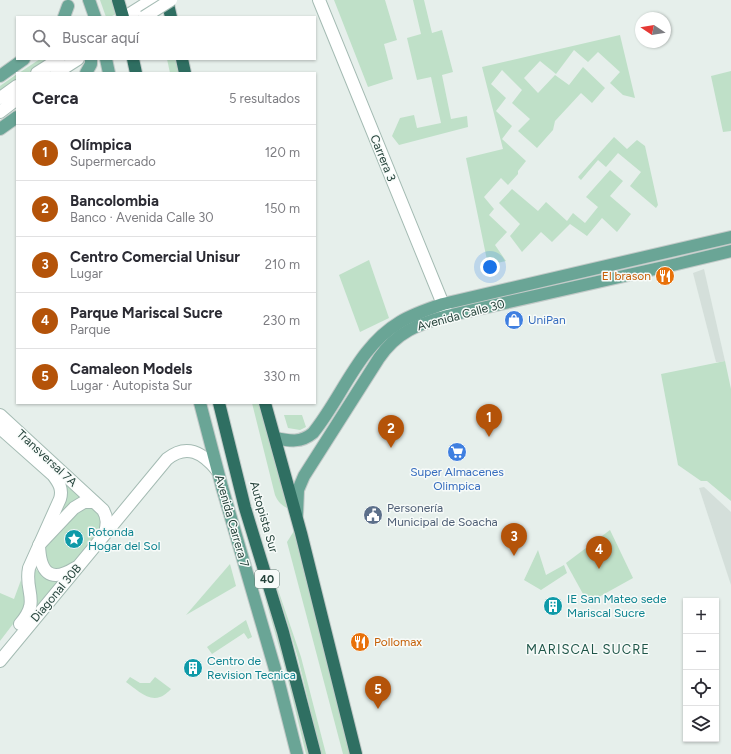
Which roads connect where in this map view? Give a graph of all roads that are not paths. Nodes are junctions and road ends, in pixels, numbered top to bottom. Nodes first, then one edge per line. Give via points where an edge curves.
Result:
1 (89, 0) edge
2 (118, 0) edge
3 (152, 0) edge
4 (167, 0) edge
5 (171, 0) edge
6 (319, 0) edge
7 (95, 16) edge
8 (124, 16) edge
9 (126, 16) edge
10 (146, 16) edge
11 (172, 16) edge
12 (23, 60) edge
13 (57, 60) edge
14 (76, 60) edge
15 (92, 60) edge
16 (106, 60) edge
17 (133, 60) edge
18 (182, 60) edge
19 (39, 72) edge
20 (58, 72) edge
21 (87, 72) edge
22 (109, 72) edge
23 (136, 72) edge
24 (185, 72) edge
25 (0, 76) edge
26 (16, 87) edge
27 (0, 98) edge
28 (16, 100) edge
29 (0, 112) edge
30 (16, 118) edge
31 (0, 129) edge
32 (731, 237) edge
33 (731, 251) edge
34 (443, 304) junction
35 (447, 316) junction
36 (200, 404) edge
37 (219, 404) edge
38 (266, 404) edge
39 (0, 415) edge
40 (322, 421) junction
41 (0, 428) edge
42 (333, 429) junction
43 (275, 438) junction
44 (217, 470) junction
45 (94, 502) junction
46 (296, 517) junction
47 (104, 535) junction
48 (39, 545) junction
49 (79, 565) junction
50 (0, 647) edge
51 (0, 661) edge
52 (297, 754) edge
53 (315, 754) edge
54 (356, 754) edge

1 - 7 main road
2 - 8 highway
3 - 9 main road
4 - 11 highway
5 - 10 main road, bridge
6 - 34 main road, Carrera 3
12 - 25 main road
13 - 19 main road
14 - 20 main road
15 - 21 main road
16 - 22 main road
17 - 23 highway
18 - 24 highway
26 - 27 main road
28 - 29 main road
30 - 31 main road
32 - 34 main road, Avenida Calle 30
33 - 35 main road, Avenida Calle 30
34 - 35 main road, Carrera 3
34 - 40 main road, Avenida Calle 30 via 411,316 377,339 362,357
35 - 42 main road, Avenida Calle 30 via 414,327 394,340 386,348
36 - 44 main road, Avenida Carrera 7
37 - 53 highway, Autopista Sur / 40
38 - 43 highway
39 - 45 main road, Transversal 7A
40 - 42 main road via 329,422
40 - 43 main road, Avenida Calle 30 via 313,433 303,440
41 - 48 main road, Transversal 7A via 53,475 61,489 61,495
42 - 46 main road, Avenida Calle 30 via 300,483
43 - 46 highway
44 - 47 main road, Diagonal 30B via 208,459 197,453 184,452 172,455
44 - 52 main road, Avenida Carrera 7 via 272,656
45 - 47 main road, Transversal 7A via 106,514 107,525
45 - 48 main road via 84,502 74,508
46 - 54 highway
47 - 49 main road, Diagonal 30B
48 - 49 main road via 40,563 50,573 60,575
48 - 50 main road, Diagonal 30B via 28,573 31,605 25,618
49 - 51 main road, Diagonal 30B

